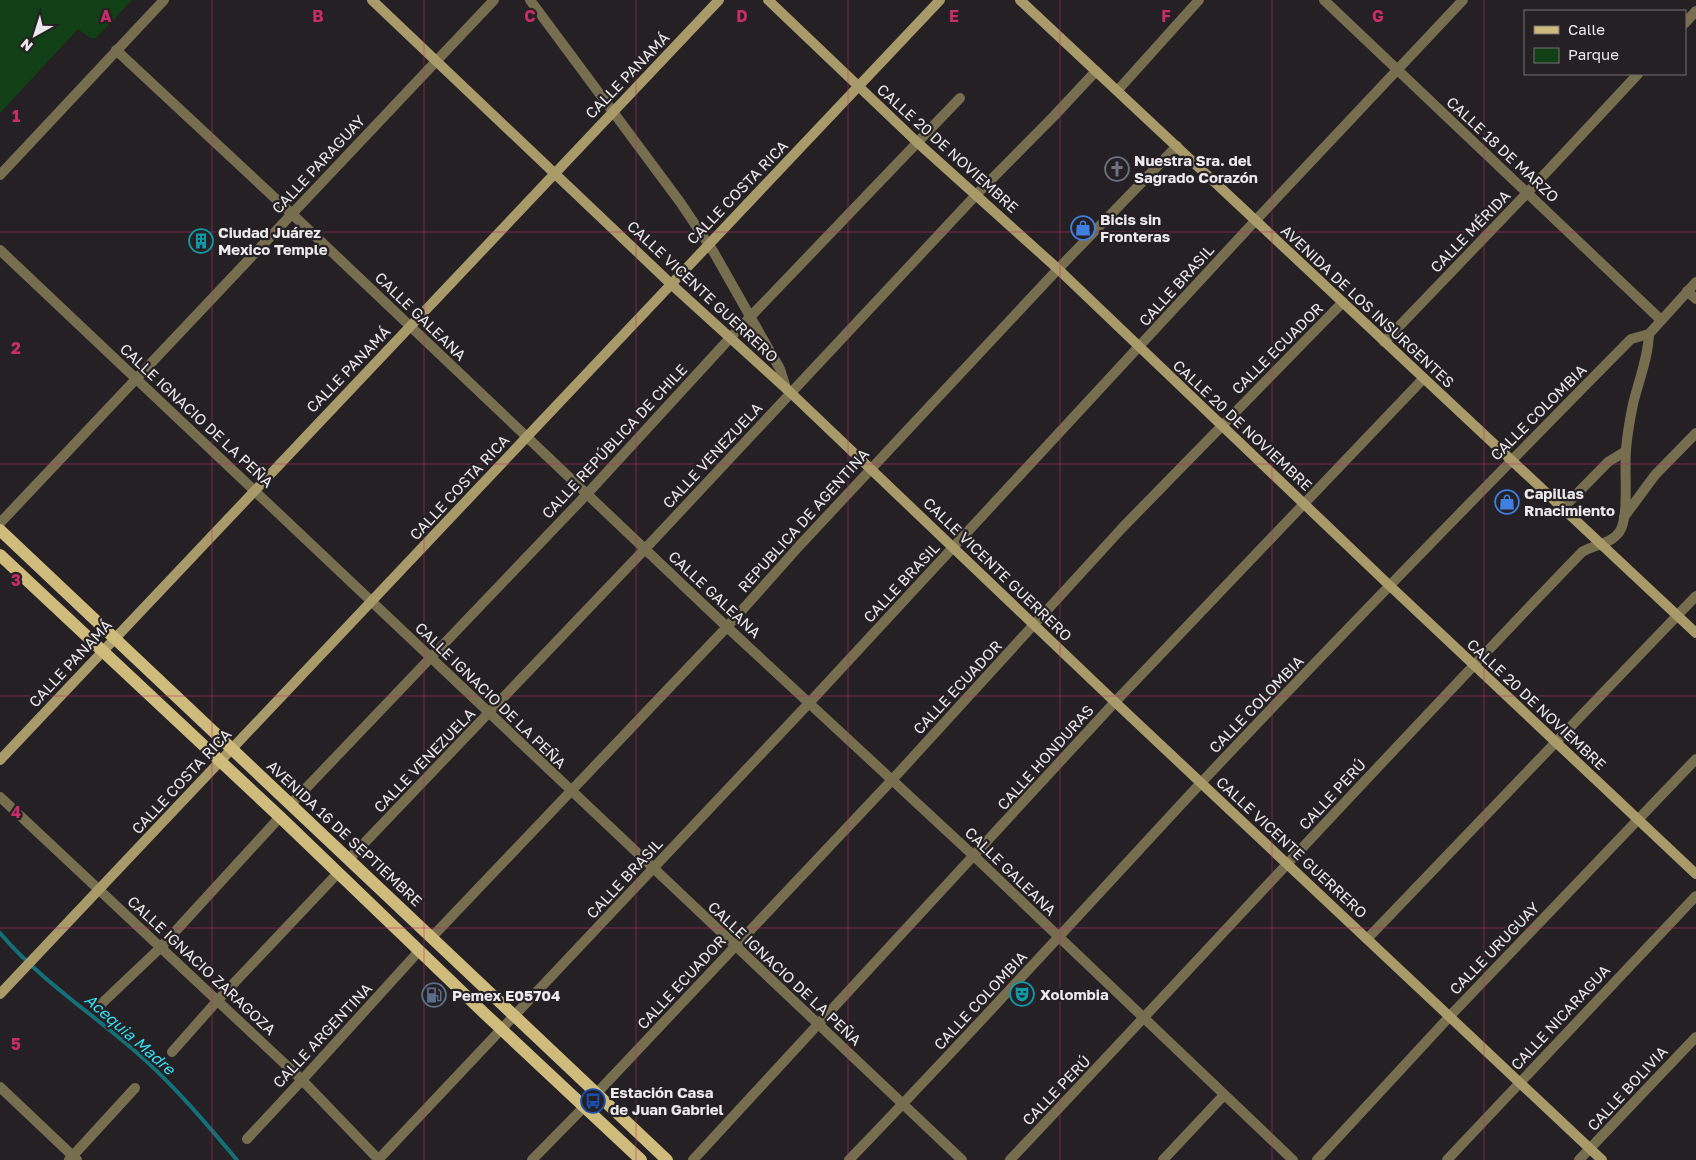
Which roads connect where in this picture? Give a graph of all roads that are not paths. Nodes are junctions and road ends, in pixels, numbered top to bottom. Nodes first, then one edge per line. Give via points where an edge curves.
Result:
1 (164, 0) edge
2 (372, 0) edge
3 (494, 0) edge
4 (530, 0) edge
5 (719, 0) edge
6 (768, 0) edge
7 (940, 0) edge
8 (1020, 0) edge
9 (1199, 0) edge
10 (1324, 0) edge
11 (1463, 0) edge
12 (1696, 10) edge
13 (1686, 22) edge
14 (116, 50) junction
15 (436, 61) junction
16 (1096, 70) junction
17 (1398, 70) junction
18 (1637, 75) edge
19 (859, 87) junction
20 (1118, 90) junction
21 (960, 98) dead end
22 (613, 111) junction
23 (918, 143) junction
24 (1176, 146) junction
25 (555, 173) junction
26 (0, 175) edge
27 (1528, 192) junction
28 (976, 195) junction
29 (292, 214) junction
30 (1255, 221) junction
31 (708, 244) junction
32 (0, 250) edge
33 (1058, 269) junction
34 (1696, 282) edge
35 (671, 284) junction
36 (1687, 291) junction
37 (1696, 299) edge
38 (1342, 302) junction
39 (750, 317) junction
40 (1661, 320) junction
41 (410, 326) junction
42 (1649, 334) junction
43 (730, 338) junction
44 (1384, 342) junction
45 (1139, 348) junction
46 (136, 378) junction
47 (1423, 379) junction
48 (788, 391) junction
49 (1221, 426) junction
50 (1696, 433) edge
51 (527, 437) junction
52 (1626, 450) junction
53 (1512, 460) junction
54 (870, 469) junction
55 (254, 490) junction
56 (587, 494) junction
57 (1305, 504) junction
58 (1563, 508) junction
59 (1624, 517) junction
60 (0, 523) edge
61 (0, 530) edge
62 (1601, 544) junction
63 (953, 548) junction
64 (645, 549) junction
65 (0, 555) edge
66 (1389, 585) junction
67 (1696, 596) edge
68 (371, 602) junction
69 (1678, 616) junction
70 (1034, 625) junction
71 (727, 626) junction
72 (1696, 634) edge
73 (114, 638) junction
74 (102, 651) junction
75 (431, 657) junction
76 (1474, 664) junction
77 (810, 702) junction
78 (1116, 702) junction
79 (489, 713) junction
80 (1557, 743) junction
81 (231, 748) junction
82 (1696, 758) edge
83 (0, 760) edge
84 (219, 761) junction
85 (892, 780) junction
86 (1202, 783) junction
87 (571, 792) junction
88 (0, 797) edge
89 (290, 805) junction
90 (280, 817) junction
91 (1637, 820) junction
92 (974, 856) junction
93 (349, 860) junction
94 (1288, 864) junction
95 (653, 869) junction
96 (338, 873) junction
97 (1696, 874) edge
98 (100, 889) junction
99 (1696, 896) edge
100 (432, 937) junction
101 (1059, 937) junction
102 (1367, 939) junction
103 (161, 947) junction
104 (735, 947) junction
105 (419, 951) junction
106 (0, 994) edge
107 (217, 1001) junction
108 (101, 1004) dead end
109 (515, 1015) junction
110 (1450, 1016) junction
111 (1144, 1018) junction
112 (818, 1024) junction
113 (501, 1029) junction
114 (1696, 1037) edge
115 (172, 1052) dead end
116 (302, 1080) junction
117 (1520, 1082) junction
118 (0, 1087) edge
119 (135, 1088) dead end
120 (596, 1094) junction
121 (1224, 1095) junction
122 (903, 1104) junction
123 (584, 1107) junction
124 (246, 1139) dead end
125 (1590, 1148) junction
126 (73, 1159) edge
127 (379, 1160) edge
128 (532, 1160) edge
129 (641, 1160) edge
130 (668, 1160) edge
131 (693, 1160) edge
132 (849, 1160) edge
133 (962, 1160) edge
134 (1010, 1160) edge
135 (1162, 1160) edge
136 (1293, 1160) edge
137 (1317, 1160) edge
138 (1448, 1160) edge
139 (1579, 1160) edge
140 (1602, 1160) edge

1 - 14 street
2 - 15 main road, CALLE VICENTE GUERRERO
3 - 15 street, CALLE PARAGUAY
4 - 22 street
5 - 22 main road, CALLE PANAMÁ
6 - 19 main road, CALLE 20 DE NOVIEMBRE
7 - 19 main road, CALLE COSTA RICA
8 - 16 main road, AVENIDA DE LOS INSURGENTES
9 - 20 street
10 - 17 street, CALLE 18 DE MARZO
11 - 17 street, CALLE BRASIL
12 - 13 street
14 - 26 street
14 - 29 street, CALLE GALEANA
15 - 25 main road, CALLE VICENTE GUERRERO
15 - 29 street, CALLE PARAGUAY
16 - 20 main road, AVENIDA DE LOS INSURGENTES
16 - 28 street, CALLE VENEZUELA
17 - 27 street, CALLE 18 DE MARZO
17 - 30 street, CALLE BRASIL
18 - 27 street, CALLE MÉRIDA
19 - 23 main road, CALLE 20 DE NOVIEMBRE
19 - 31 main road, CALLE COSTA RICA
20 - 24 main road, AVENIDA DE LOS INSURGENTES
21 - 23 street, CALLE REPÚBLICA DE CHILE
22 - 25 main road, CALLE PANAMÁ
22 - 31 street
23 - 28 main road, CALLE 20 DE NOVIEMBRE
23 - 39 street, CALLE REPÚBLICA DE CHILE
24 - 30 main road, AVENIDA DE LOS INSURGENTES
24 - 33 street, REPUBLICA DE AGENTINA
25 - 35 main road, CALLE VICENTE GUERRERO
25 - 41 main road, CALLE PANAMÁ
27 - 40 street, CALLE 18 DE MARZO
27 - 44 street, CALLE MÉRIDA
28 - 33 main road, CALLE 20 DE NOVIEMBRE
28 - 48 street, CALLE VENEZUELA
29 - 41 street, CALLE GALEANA
29 - 46 street, CALLE PARAGUAY
30 - 38 main road, AVENIDA DE LOS INSURGENTES
30 - 45 street, CALLE BRASIL
31 - 35 main road, CALLE COSTA RICA
31 - 39 street
32 - 46 street, CALLE IGNACIO DE LA PEÑA
33 - 45 main road, CALLE 20 DE NOVIEMBRE
33 - 54 street, REPUBLICA DE AGENTINA
34 - 36 street, CALLE COLOMBIA
35 - 43 main road, CALLE VICENTE GUERRERO
35 - 51 main road, CALLE COSTA RICA
36 - 37 street
36 - 40 street, CALLE COLOMBIA
38 - 44 main road, AVENIDA DE LOS INSURGENTES
38 - 49 street, CALLE ECUADOR
39 - 43 street, CALLE REPÚBLICA DE CHILE
39 - 48 street
40 - 42 street, CALLE COLOMBIA
41 - 51 street, CALLE GALEANA
41 - 55 main road, CALLE PANAMÁ
42 - 52 street
42 - 53 street, CALLE COLOMBIA via 1631,339
43 - 48 main road, CALLE VICENTE GUERRERO
43 - 56 street, CALLE REPÚBLICA DE CHILE
44 - 47 main road, AVENIDA DE LOS INSURGENTES
45 - 49 main road, CALLE 20 DE NOVIEMBRE
45 - 63 street, CALLE BRASIL
46 - 55 street, CALLE IGNACIO DE LA PEÑA
46 - 60 street, CALLE PARAGUAY
47 - 53 main road, AVENIDA DE LOS INSURGENTES
47 - 57 street, CALLE HONDURAS
48 - 54 main road, CALLE VICENTE GUERRERO
48 - 64 street, CALLE VENEZUELA
49 - 57 main road, CALLE 20 DE NOVIEMBRE
49 - 70 street, CALLE ECUADOR
50 - 59 street via 1655,475
51 - 56 street, CALLE GALEANA
51 - 68 main road, CALLE COSTA RICA
52 - 58 street via 1608,462
52 - 59 street
53 - 58 main road, AVENIDA DE LOS INSURGENTES
53 - 66 street, CALLE COLOMBIA
54 - 63 main road, CALLE VICENTE GUERRERO
54 - 71 street, REPUBLICA DE AGENTINA
55 - 68 street, CALLE IGNACIO DE LA PEÑA
55 - 73 main road, CALLE PANAMÁ
56 - 64 street, CALLE GALEANA
56 - 75 street, CALLE REPÚBLICA DE CHILE
57 - 66 main road, CALLE 20 DE NOVIEMBRE
57 - 78 street, CALLE HONDURAS
58 - 62 main road, AVENIDA DE LOS INSURGENTES
59 - 62 street, CALLE PERÚ via 1614,538
61 - 73 main road, AVENIDA 16 DE SEPTIEMBRE
62 - 69 main road, AVENIDA DE LOS INSURGENTES
62 - 76 street, CALLE PERÚ via 1582,552
63 - 70 main road, CALLE VICENTE GUERRERO
63 - 77 street, CALLE BRASIL
64 - 71 street, CALLE GALEANA
64 - 79 street, CALLE VENEZUELA
65 - 74 main road
66 - 76 main road, CALLE 20 DE NOVIEMBRE
66 - 86 street, CALLE COLOMBIA
67 - 69 street
68 - 75 street, CALLE IGNACIO DE LA PEÑA
68 - 81 main road, CALLE COSTA RICA
69 - 72 main road, AVENIDA DE LOS INSURGENTES
69 - 80 street
70 - 78 main road, CALLE VICENTE GUERRERO
70 - 85 street, CALLE ECUADOR
71 - 77 street, CALLE GALEANA
71 - 87 street, REPUBLICA DE AGENTINA
73 - 74 main road, CALLE PANAMÁ
73 - 81 main road, AVENIDA 16 DE SEPTIEMBRE
74 - 83 main road, CALLE PANAMÁ
74 - 84 main road
75 - 79 street, CALLE IGNACIO DE LA PEÑA
75 - 89 street, CALLE REPÚBLICA DE CHILE
76 - 80 main road, CALLE 20 DE NOVIEMBRE
76 - 94 street, CALLE PERÚ
77 - 85 street, CALLE GALEANA
77 - 95 street, CALLE BRASIL
78 - 86 main road, CALLE VICENTE GUERRERO
78 - 92 street, CALLE HONDURAS
79 - 87 street, CALLE IGNACIO DE LA PEÑA
79 - 93 street, CALLE VENEZUELA
80 - 91 main road, CALLE 20 DE NOVIEMBRE
80 - 102 street
81 - 84 main road, CALLE COSTA RICA
81 - 89 main road, AVENIDA 16 DE SEPTIEMBRE
82 - 91 street, CALLE URUGUAY
84 - 90 main road
84 - 98 main road, CALLE COSTA RICA
85 - 92 street, CALLE GALEANA
85 - 104 street, CALLE ECUADOR
86 - 94 main road, CALLE VICENTE GUERRERO
86 - 101 street, CALLE COLOMBIA
87 - 95 street, CALLE IGNACIO DE LA PEÑA
87 - 100 street, REPUBLICA DE AGENTINA
88 - 98 street, CALLE IGNACIO ZARAGOZA
89 - 93 main road, AVENIDA 16 DE SEPTIEMBRE
90 - 96 main road
90 - 103 street
91 - 97 main road, CALLE 20 DE NOVIEMBRE
91 - 110 street, CALLE URUGUAY
92 - 101 street, CALLE GALEANA
92 - 112 street, CALLE HONDURAS
93 - 100 main road, AVENIDA 16 DE SEPTIEMBRE
94 - 102 main road, CALLE VICENTE GUERRERO
94 - 111 street, CALLE PERÚ
95 - 104 street, CALLE IGNACIO DE LA PEÑA
95 - 109 street, CALLE BRASIL
96 - 105 main road
96 - 107 street
98 - 103 street, CALLE IGNACIO ZARAGOZA
98 - 106 main road, CALLE COSTA RICA
99 - 117 street, CALLE NICARAGUA
100 - 109 main road, AVENIDA 16 DE SEPTIEMBRE
101 - 111 street, CALLE GALEANA
101 - 122 street, CALLE COLOMBIA
102 - 110 main road, CALLE VICENTE GUERRERO
103 - 107 street, CALLE IGNACIO ZARAGOZA
103 - 108 street
104 - 112 street, CALLE IGNACIO DE LA PEÑA
104 - 120 street, CALLE ECUADOR
105 - 113 main road
105 - 116 street, CALLE ARGENTINA
107 - 115 street
107 - 116 street, CALLE IGNACIO ZARAGOZA
109 - 113 street, CALLE BRASIL
109 - 120 main road, AVENIDA 16 DE SEPTIEMBRE
110 - 117 main road, CALLE VICENTE GUERRERO
110 - 137 street, CALLE URUGUAY
111 - 121 street, CALLE GALEANA
111 - 134 street, CALLE PERÚ
112 - 122 street, CALLE IGNACIO DE LA PEÑA
112 - 131 street, CALLE HONDURAS
113 - 123 main road
113 - 127 street, CALLE BRASIL
114 - 125 street, CALLE BOLIVIA
116 - 124 street, CALLE ARGENTINA
116 - 127 street, CALLE IGNACIO ZARAGOZA
117 - 125 main road, CALLE VICENTE GUERRERO
117 - 138 street, CALLE NICARAGUA
118 - 126 street
119 - 126 street
120 - 130 main road, AVENIDA 16 DE SEPTIEMBRE
121 - 135 street
121 - 136 street, CALLE GALEANA
122 - 132 street, CALLE COLOMBIA
122 - 133 street, CALLE IGNACIO DE LA PEÑA
123 - 128 street
123 - 129 main road
125 - 139 street, CALLE BOLIVIA
125 - 140 main road, CALLE VICENTE GUERRERO

